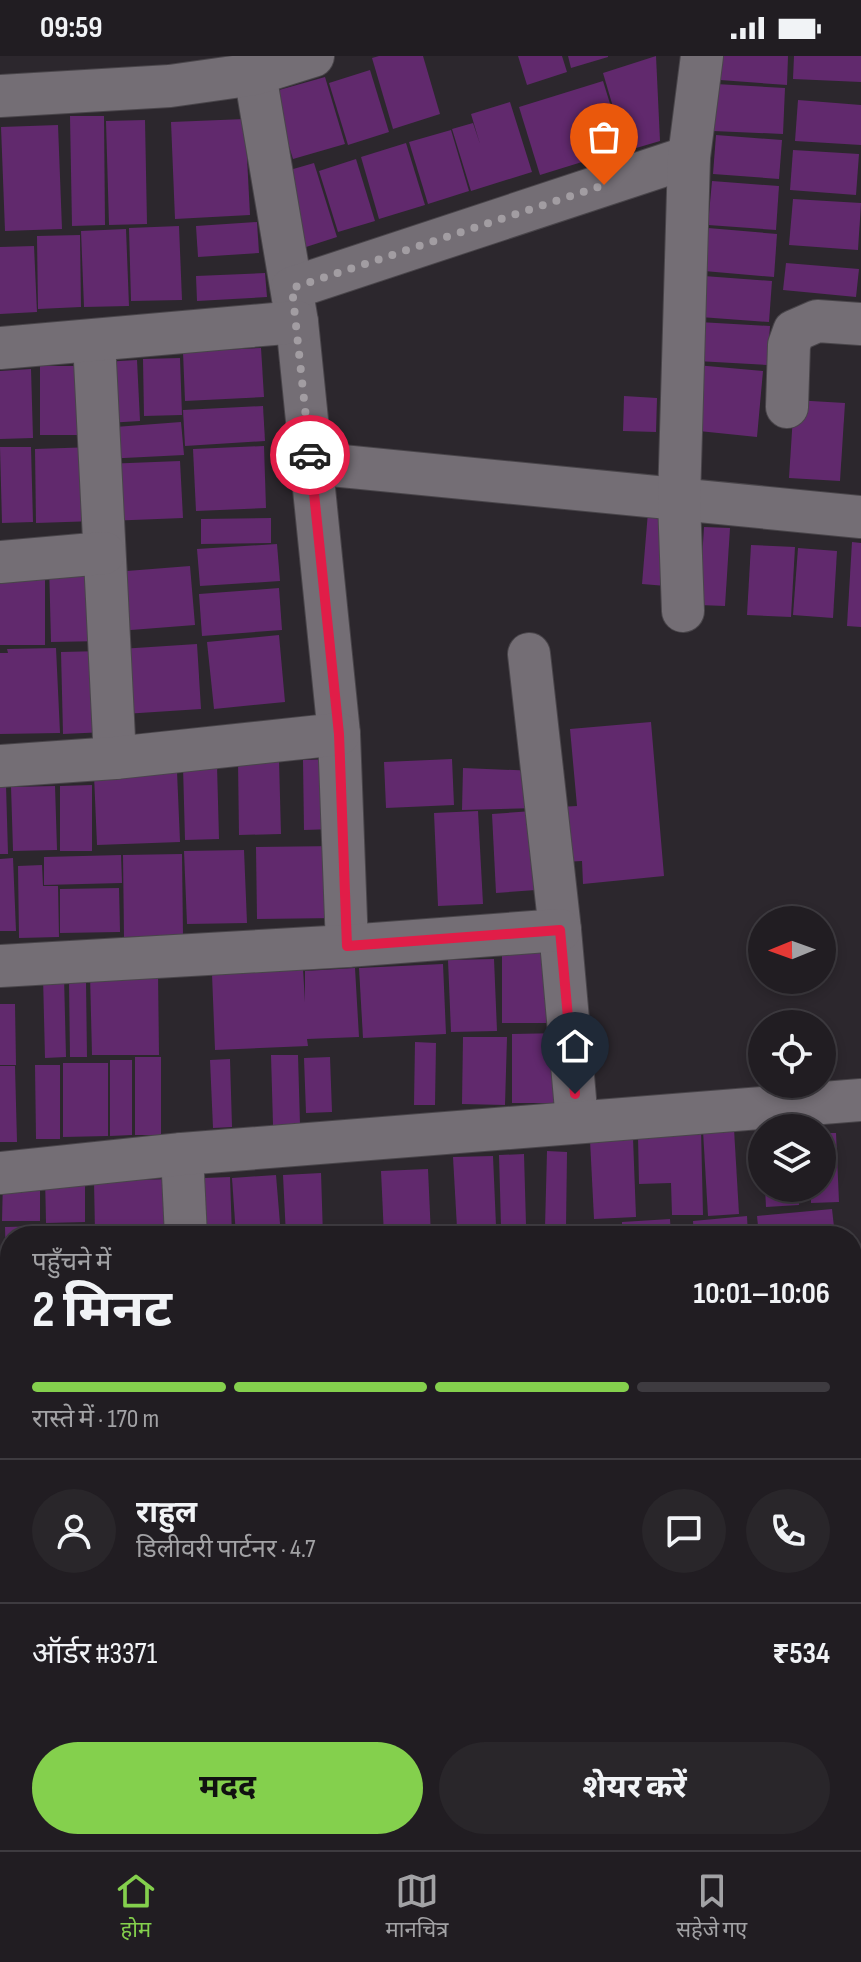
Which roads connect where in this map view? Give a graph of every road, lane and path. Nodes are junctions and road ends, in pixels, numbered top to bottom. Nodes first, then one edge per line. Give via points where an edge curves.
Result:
1 (313, 56) edge
2 (702, 56) edge
3 (255, 74) junction
4 (0, 96) edge
5 (689, 157) junction
6 (294, 305) junction
7 (861, 324) edge
8 (94, 341) junction
9 (0, 348) edge
10 (787, 407) dead end
11 (311, 463) junction
12 (679, 501) junction
13 (861, 517) edge
14 (104, 553) junction
15 (0, 562) edge
16 (683, 611) dead end
17 (529, 654) dead end
18 (339, 734) junction
19 (115, 758) junction
20 (0, 766) edge
21 (560, 930) junction
22 (347, 946) junction
23 (0, 966) edge
24 (861, 1100) edge
25 (577, 1121) junction
26 (182, 1154) junction
27 (0, 1173) edge
28 (186, 1226) edge
29 (0, 1372) edge
30 (0, 1380) edge

1 - 3 street
2 - 5 street
3 - 4 street via 170,86
3 - 6 street
5 - 6 street
5 - 12 street
6 - 8 street
6 - 11 street
7 - 10 street via 817,321 794,331
8 - 9 street
8 - 14 street
11 - 12 street
11 - 18 street
12 - 13 street
12 - 16 street
14 - 15 street
14 - 19 street
17 - 21 street
18 - 19 street
18 - 22 street
19 - 20 street
21 - 22 street
21 - 25 street
22 - 23 street
24 - 25 street
25 - 26 street
26 - 27 street
26 - 28 street
29 - 30 street

